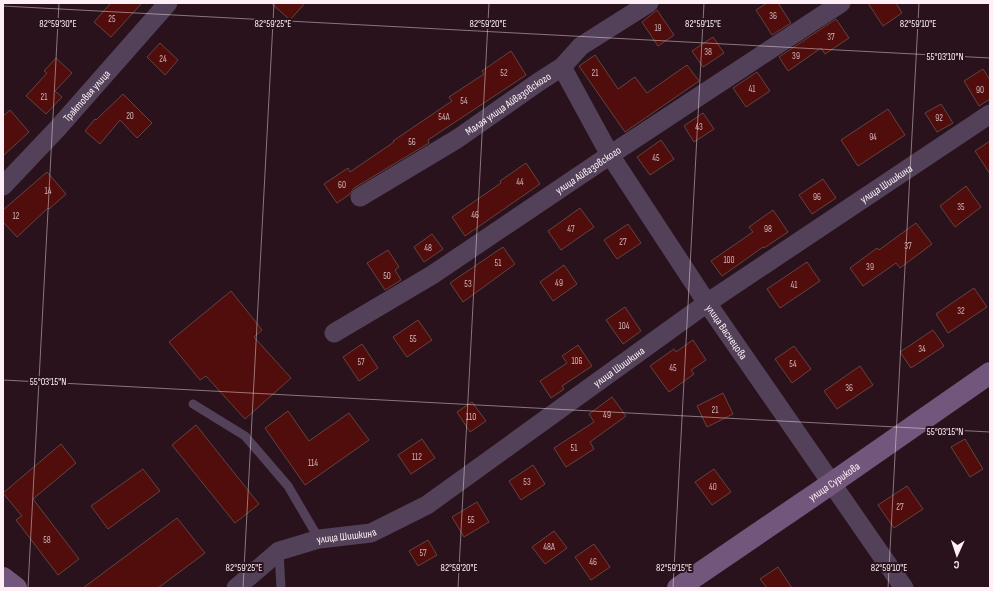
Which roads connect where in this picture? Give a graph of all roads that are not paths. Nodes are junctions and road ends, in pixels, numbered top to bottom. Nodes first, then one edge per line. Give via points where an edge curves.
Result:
1 (168, 3) edge
2 (649, 3) edge
3 (841, 3) edge
4 (562, 67) junction
5 (990, 114) edge
6 (610, 155) junction
7 (3, 186) edge
8 (360, 197) dead end
9 (707, 303) junction
10 (334, 333) dead end
11 (990, 373) edge
12 (194, 404) dead end
13 (832, 483) junction
14 (319, 540) junction
15 (279, 551) junction
16 (3, 578) edge
17 (16, 588) edge
18 (236, 588) edge
19 (281, 588) edge
20 (678, 588) edge
21 (904, 588) edge

1 - 7 street, Трактовая улица
2 - 4 street, Малая улица Айвазовского via 581,46
3 - 6 street, улица Айвазовского
4 - 6 street, улица Васнецова
4 - 8 street, Малая улица Айвазовского via 456,139
5 - 9 street, улица Шишкина
6 - 9 street, улица Васнецова
6 - 10 street, улица Айвазовского via 432,275
9 - 13 street, улица Васнецова
9 - 14 street, улица Шишкина via 427,505 372,532
11 - 13 street, улица Сурикова
12 - 14 lane via 245,436 288,486
13 - 20 street, улица Сурикова
13 - 21 street, улица Васнецова
14 - 15 street, улица Шишкина
15 - 18 street, улица Шишкина
15 - 19 lane
16 - 17 street

